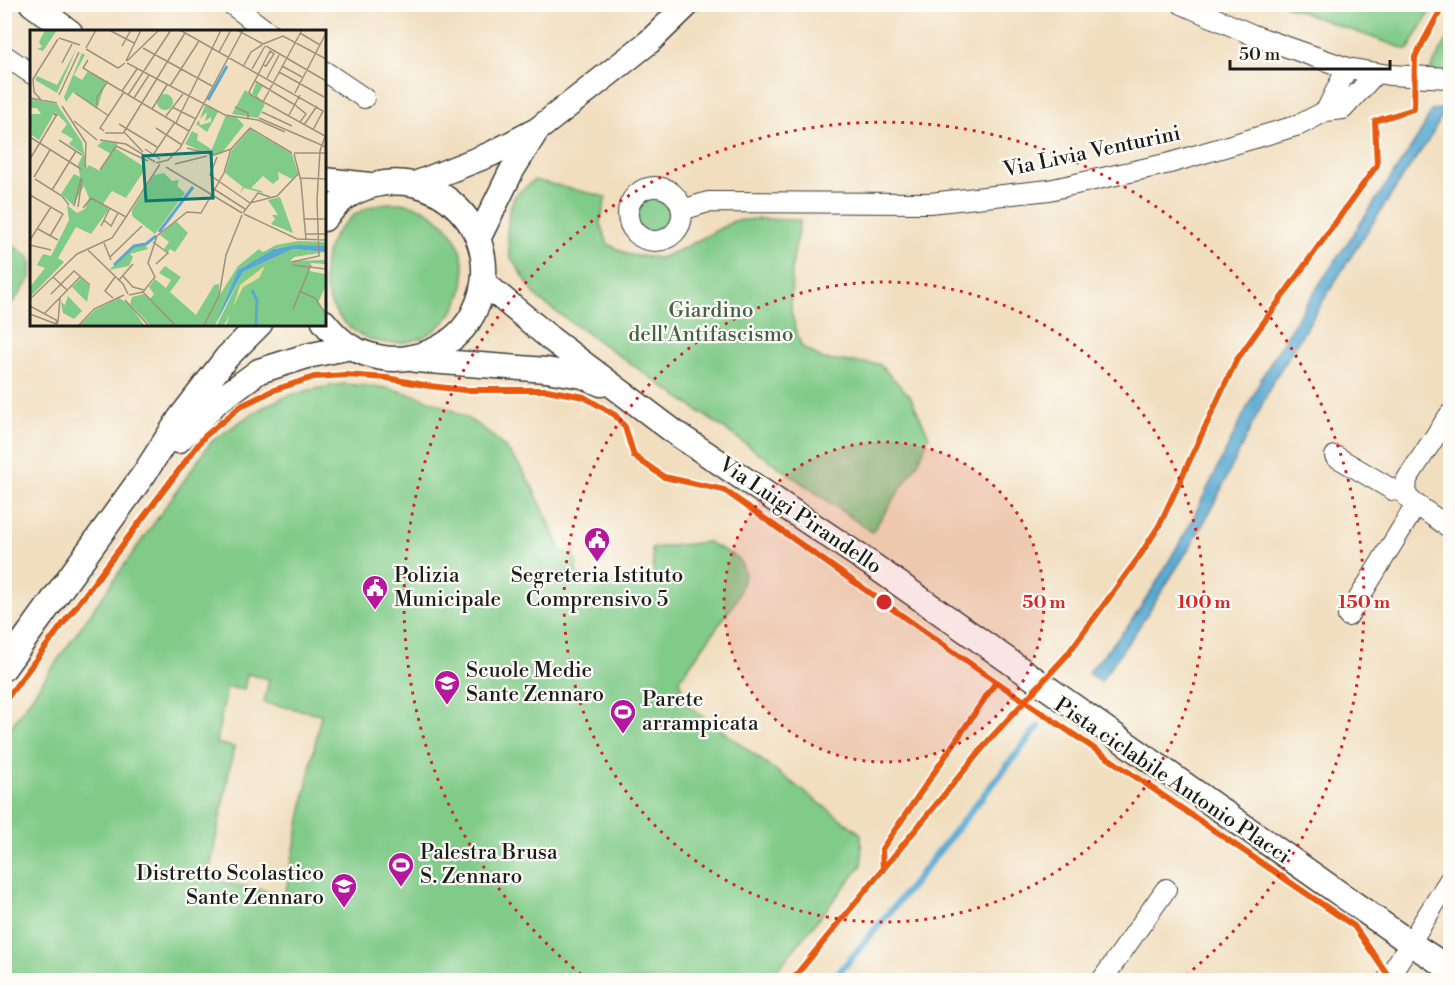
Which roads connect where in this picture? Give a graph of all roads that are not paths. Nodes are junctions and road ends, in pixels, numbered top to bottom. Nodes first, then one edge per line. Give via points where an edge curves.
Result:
1 (32, 4) edge
2 (231, 4) edge
3 (688, 4) edge
4 (1182, 4) edge
5 (67, 30) edge
6 (265, 30) edge
7 (4, 55) edge
8 (1347, 68) junction
9 (326, 72) edge
10 (30, 73) edge
11 (1376, 73) junction
12 (1450, 78) edge
13 (364, 98) dead end
14 (1326, 111) junction
15 (537, 130) junction
16 (326, 180) edge
17 (415, 184) junction
18 (372, 185) junction
19 (682, 210) dead end
20 (326, 217) edge
21 (478, 237) junction
22 (484, 283) junction
23 (326, 324) edge
24 (258, 326) edge
25 (351, 348) junction
26 (227, 357) junction
27 (405, 359) junction
28 (259, 371) junction
29 (622, 393) junction
30 (1450, 414) edge
31 (1335, 456) dead end
32 (144, 474) junction
33 (1411, 498) junction
34 (1450, 528) edge
35 (1348, 616) dead end
36 (4, 668) edge
37 (1450, 879) edge
38 (1166, 889) dead end
39 (1410, 943) junction
40 (1450, 969) edge
41 (1102, 981) edge
42 (1387, 981) edge

1 - 5 street
2 - 6 street
3 - 15 street via 649,42
4 - 8 street via 1253,35
7 - 10 street
8 - 11 street
8 - 14 street
9 - 13 street
11 - 12 street
11 - 14 street, Via Livia Venturini via 1343,109
14 - 19 street, Via Livia Venturini via 1299,125 1170,163 1049,190 930,203 708,202
15 - 17 street via 491,154
15 - 21 street
16 - 18 street
17 - 18 street
17 - 21 street via 453,203
18 - 20 street via 353,193
21 - 22 street
22 - 27 street via 479,302 458,334 442,346
22 - 29 street, Via Luigi Pirandello
23 - 25 street
24 - 26 street
25 - 27 street, Via Luigi Pirandello via 377,357
25 - 28 street
26 - 28 street
26 - 32 street via 180,418
27 - 29 street, Via Luigi Pirandello via 546,370 583,376
28 - 32 street via 217,402
29 - 39 street, Via Luigi Pirandello
30 - 33 street via 1407,479
31 - 33 street
32 - 36 street
33 - 34 street
33 - 35 street
37 - 39 street
38 - 41 street
39 - 40 street, Via Luigi Pirandello
39 - 42 street

